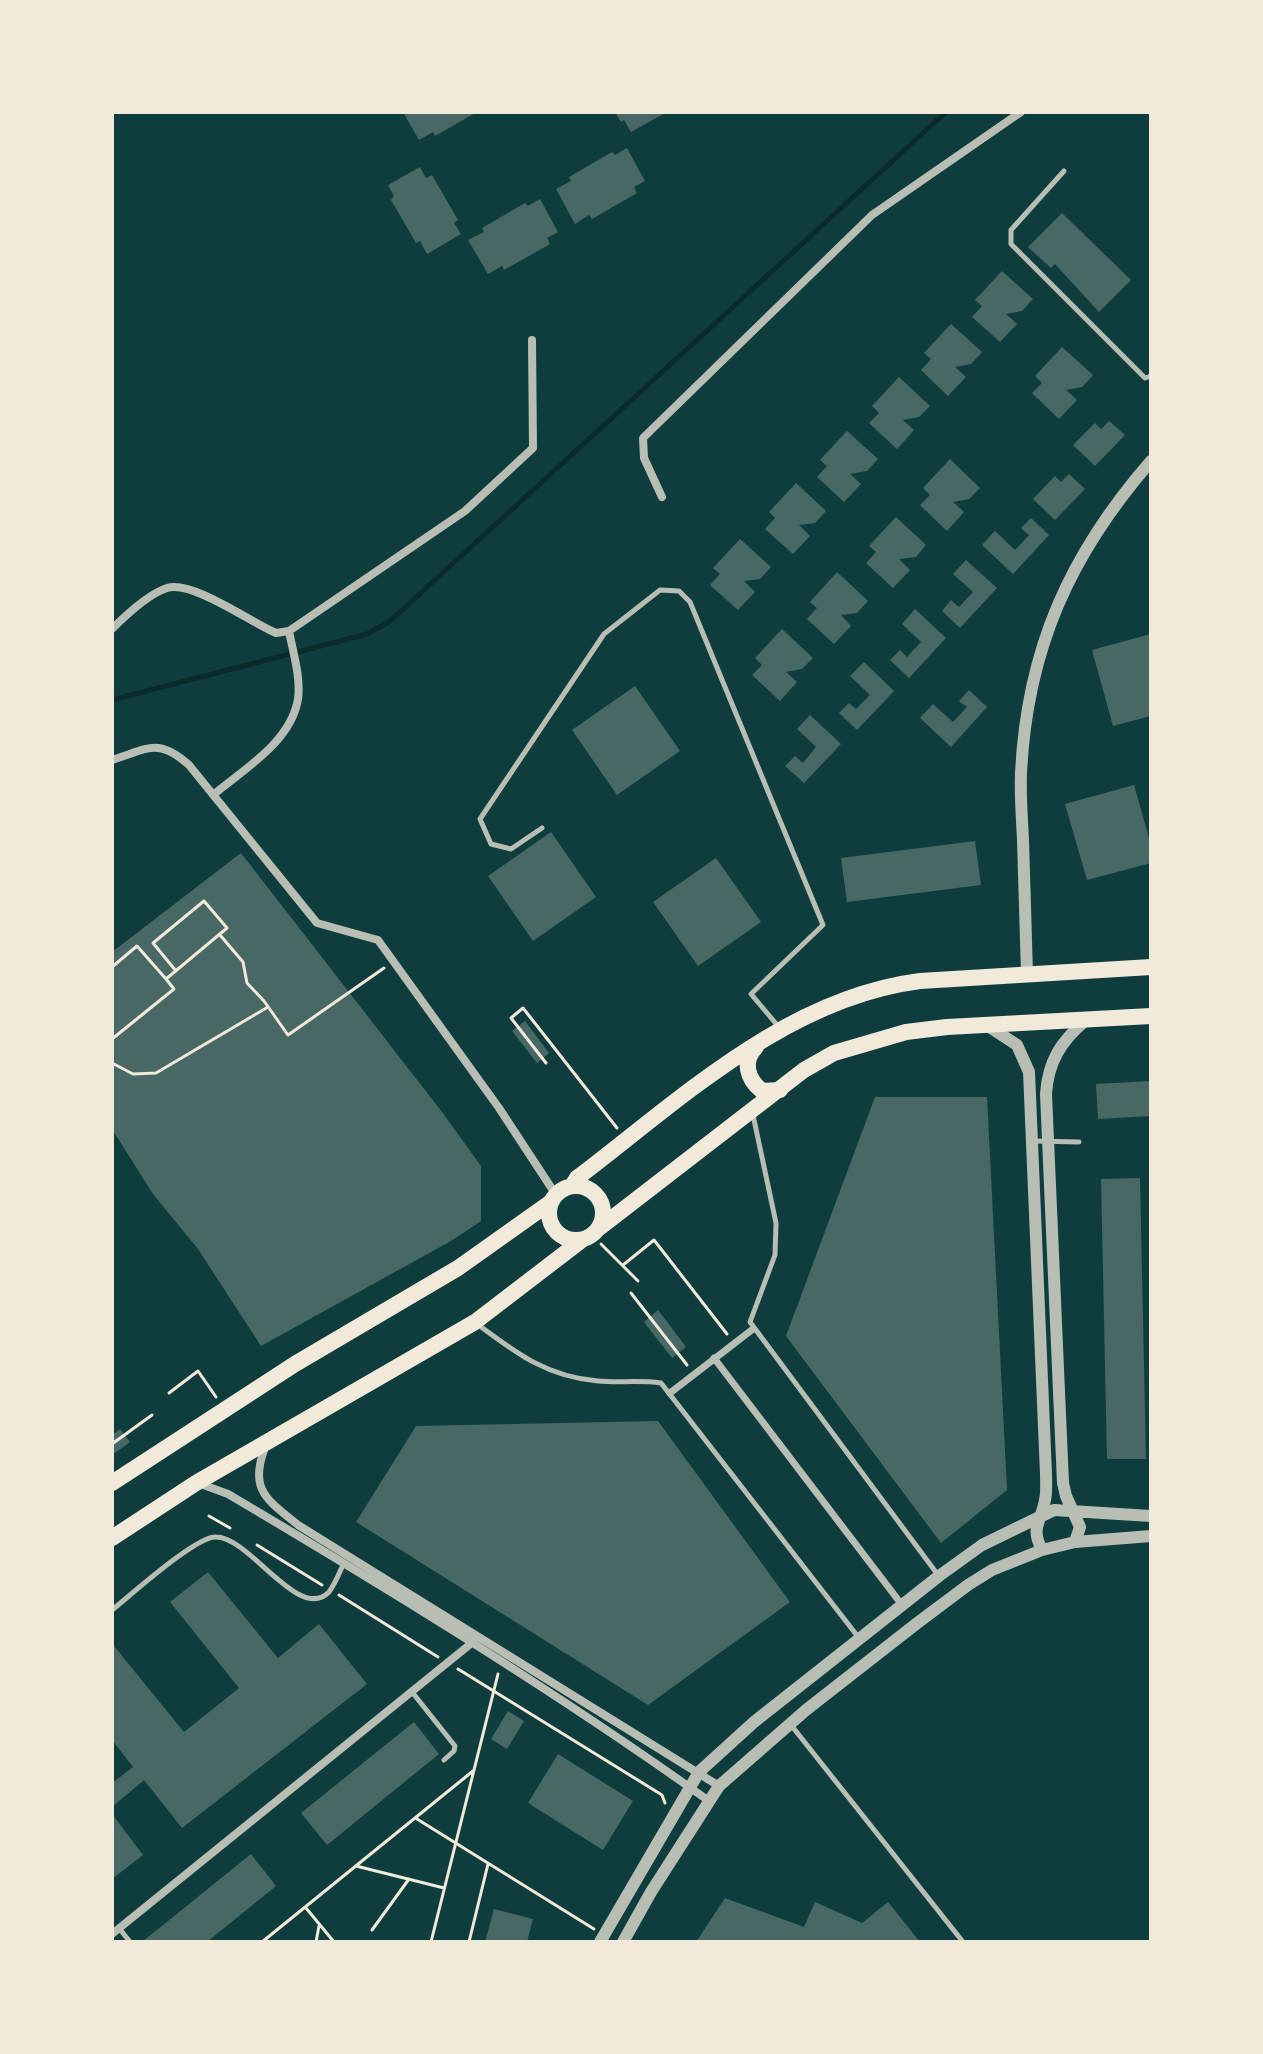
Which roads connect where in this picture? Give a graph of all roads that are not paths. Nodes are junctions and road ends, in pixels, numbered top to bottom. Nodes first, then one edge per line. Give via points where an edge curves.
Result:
1 (1021, 112) edge
2 (1064, 171) dead end
3 (532, 340) dead end
4 (1151, 376) edge
5 (1151, 461) edge
6 (662, 497) dead end
7 (112, 629) edge
8 (289, 631) junction
9 (112, 760) edge
10 (213, 795) junction
11 (542, 828) dead end
12 (1151, 967) edge
13 (1027, 974) junction
14 (1151, 1016) edge
15 (1085, 1021) junction
16 (985, 1025) junction
17 (782, 1030) junction
18 (760, 1043) junction
19 (755, 1085) junction
20 (780, 1090) junction
21 (752, 1112) junction
22 (1033, 1141) junction
23 (1048, 1141) junction
24 (1079, 1142) dead end
25 (572, 1186) junction
26 (553, 1198) junction
27 (590, 1234) junction
28 (475, 1322) junction
29 (753, 1329) junction
30 (714, 1358) junction
31 (670, 1393) junction
32 (267, 1441) junction
33 (112, 1483) edge
34 (196, 1483) junction
35 (1073, 1512) junction
36 (1041, 1516) junction
37 (1151, 1516) edge
38 (1151, 1536) edge
39 (112, 1538) edge
40 (1075, 1542) junction
41 (1042, 1550) junction
42 (343, 1565) junction
43 (939, 1576) junction
44 (954, 1596) junction
45 (902, 1605) junction
46 (112, 1610) edge
47 (480, 1637) junction
48 (859, 1638) junction
49 (471, 1643) junction
50 (412, 1692) junction
51 (790, 1724) junction
52 (444, 1760) dead end
53 (699, 1772) junction
54 (719, 1786) junction
55 (689, 1787) junction
56 (709, 1801) junction
57 (115, 1931) edge
58 (602, 1938) edge
59 (130, 1942) edge
60 (623, 1942) edge
61 (963, 1942) edge

1 - 6 street via 872,215 643,438 644,458
2 - 4 lane via 1011,230 1011,244 1145,378
3 - 8 street via 533,448 465,511
5 - 13 street via 1089,541 1060,596 1029,697 1021,775
7 - 8 street via 170,587 189,588 276,633
8 - 10 street via 298,697 293,718 282,737
9 - 10 street via 157,746 172,750
10 - 26 street via 317,923 378,940 499,1108
11 - 17 lane via 511,849 491,844 480,819 604,634 660,590 679,591 690,602 823,925 751,994
12 - 13 main road
13 - 17 main road via 890,985 862,992
14 - 15 main road
15 - 16 main road
15 - 23 street via 1058,1049 1050,1068
16 - 20 main road via 869,1041 834,1053
16 - 22 street via 1017,1045 1026,1060
17 - 18 main road
18 - 19 main road via 748,1061
18 - 25 main road
19 - 20 main road via 762,1091
19 - 21 lane
20 - 21 main road
21 - 27 main road
21 - 29 lane via 776,1223 775,1255 751,1315
22 - 23 lane
22 - 36 street via 1046,1474
23 - 24 lane
23 - 35 street via 1063,1483
25 - 26 main road
25 - 27 main road via 597,1197 603,1214
26 - 27 main road via 548,1210 552,1227 565,1239
26 - 33 main road via 458,1268
27 - 28 main road
28 - 31 lane via 549,1372 598,1381 657,1382
28 - 32 main road
29 - 30 street
29 - 43 lane
30 - 31 street
30 - 45 street
31 - 48 lane
32 - 34 main road
32 - 47 street via 257,1480 270,1503
34 - 39 main road
34 - 42 street via 228,1494
35 - 36 street via 1054,1510
35 - 37 street
35 - 40 street via 1080,1527
36 - 41 street via 1035,1526
36 - 43 street via 982,1545
38 - 40 street
40 - 41 street
41 - 44 street via 992,1570
42 - 46 lane via 330,1590 317,1599 299,1596 249,1554 213,1536
42 - 49 street
43 - 44 street
43 - 45 street
44 - 51 street
45 - 48 street
47 - 49 street
47 - 53 street
48 - 53 street
49 - 50 street
49 - 55 street
50 - 52 lane via 455,1746
50 - 57 street
51 - 54 street
51 - 61 lane
53 - 54 street
53 - 55 street
54 - 56 street
55 - 56 street
55 - 58 street
56 - 60 street
57 - 59 lane

